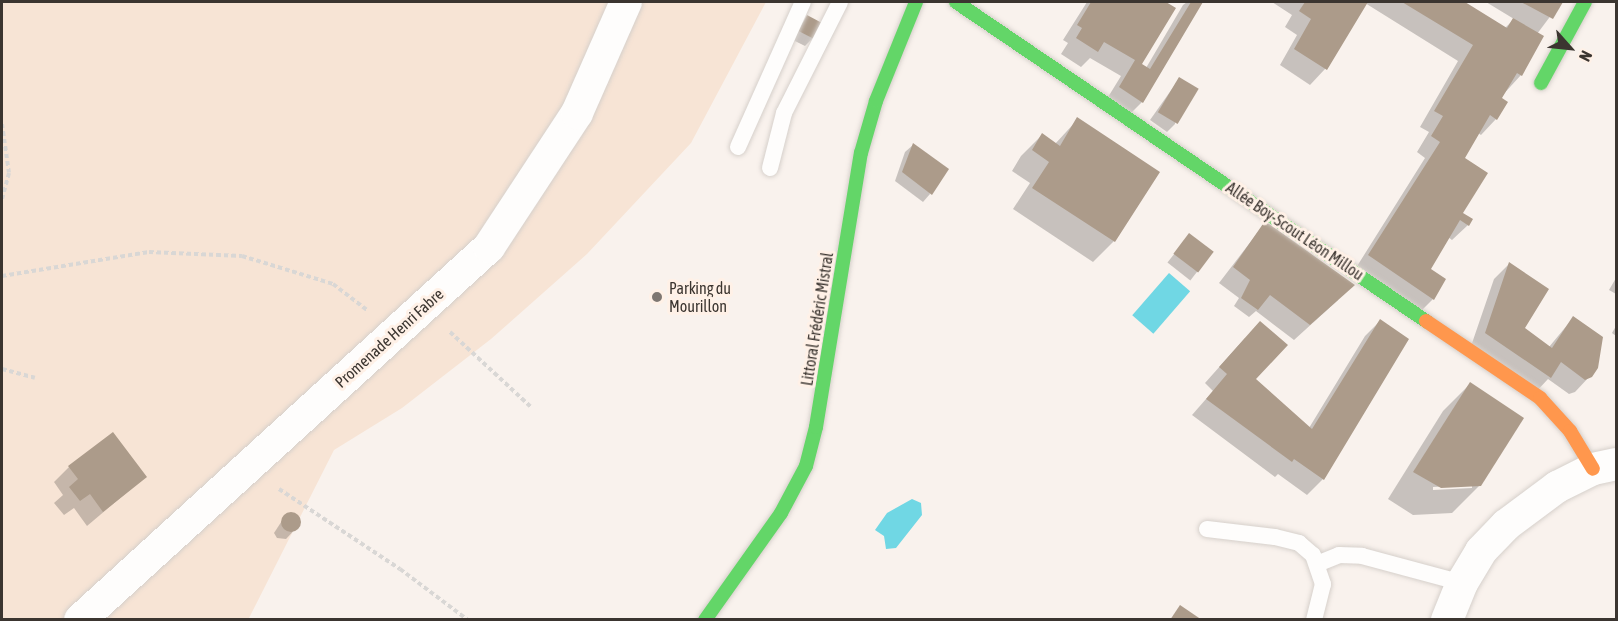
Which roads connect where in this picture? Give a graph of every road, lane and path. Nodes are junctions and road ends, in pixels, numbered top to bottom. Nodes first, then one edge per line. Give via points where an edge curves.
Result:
1 (626, 2) edge
2 (803, 2) edge
3 (840, 2) edge
4 (916, 2) edge
5 (956, 2) edge
6 (1585, 2) edge
7 (1541, 83) dead end
8 (2, 124) edge
9 (738, 147) dead end
10 (770, 168) dead end
11 (2, 199) edge
12 (2, 276) edge
13 (423, 307) junction
14 (396, 332) junction
15 (2, 369) edge
16 (35, 378) dead end
17 (531, 407) dead end
18 (1605, 467) edge
19 (245, 469) junction
20 (1207, 529) dead end
21 (1317, 564) junction
22 (1462, 583) junction
23 (80, 620) edge
24 (468, 620) edge
25 (705, 620) edge
26 (1314, 620) edge
27 (1447, 620) edge

1 - 13 street, Promenade Henri Fabre via 577,113 489,247
2 - 9 lane
3 - 10 lane via 784,113
4 - 25 street, Littoral Frédéric Mistral via 876,102 861,153 816,427 806,466 782,513
5 - 18 street, Allée Boy-Scout Léon Millou via 1540,398
6 - 7 street
8 - 11 path via 9,173
12 - 14 path via 149,252 243,256 333,284
13 - 14 street, Promenade Henri Fabre
13 - 17 path
14 - 19 street, Promenade Henri Fabre
15 - 16 path
18 - 22 street via 1540,498 1506,525 1481,551
19 - 23 street, Promenade Henri Fabre
19 - 24 path via 307,505
20 - 21 lane via 1299,543
21 - 22 lane via 1338,555 1362,556
21 - 26 lane via 1323,584
22 - 27 street

